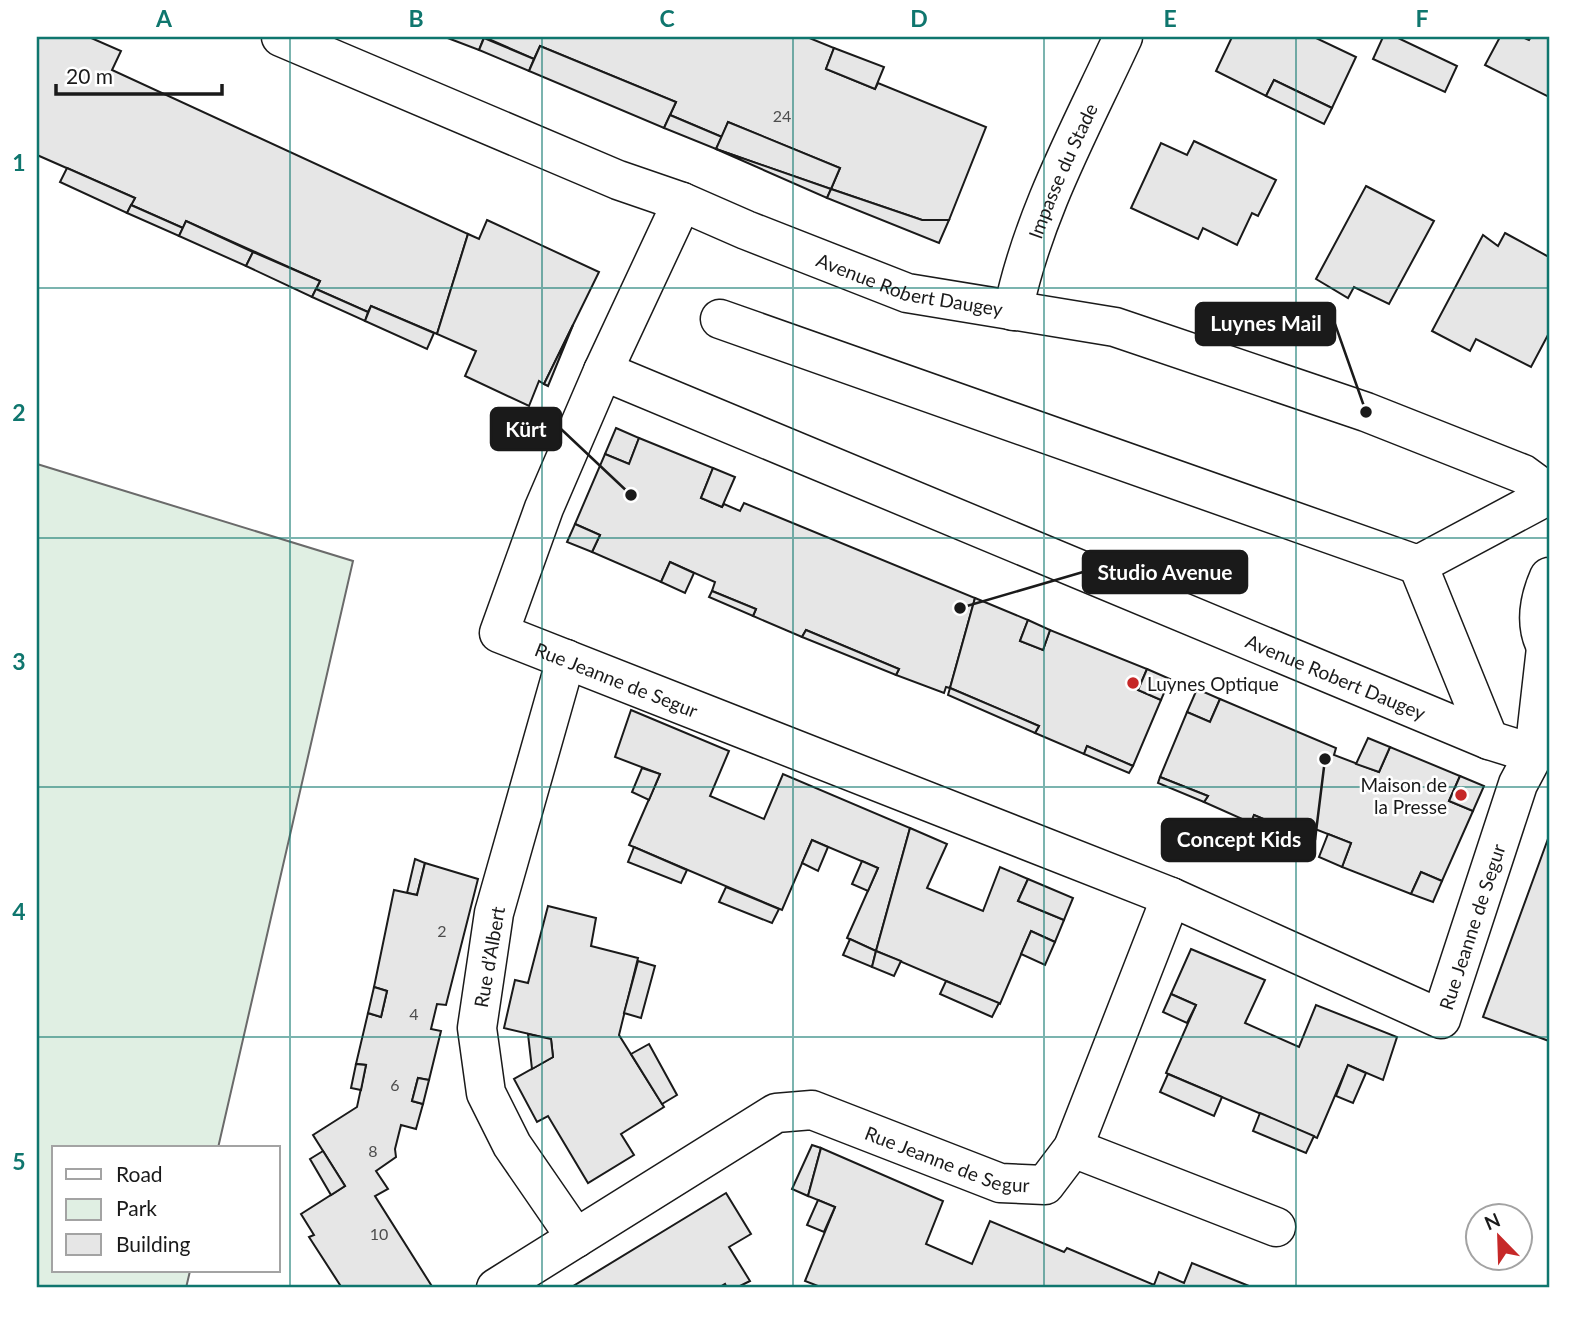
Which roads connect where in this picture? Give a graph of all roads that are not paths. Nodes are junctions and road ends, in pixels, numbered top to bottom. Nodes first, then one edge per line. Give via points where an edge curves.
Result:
1 (281, 37) edge
2 (1123, 37) edge
3 (682, 202) junction
4 (1013, 311) junction
5 (720, 319) dead end
6 (603, 371) junction
7 (1549, 494) edge
8 (1418, 565) junction
9 (1549, 578) edge
10 (1548, 650) edge
11 (566, 659) junction
12 (1489, 740) junction
13 (1542, 747) edge
14 (1171, 897) junction
15 (1073, 1148) junction
16 (1276, 1227) dead end
17 (576, 1238) junction
18 (496, 1288) edge

1 - 3 street, Avenue Robert Daugey via 618,180
2 - 4 street, Impasse du Stade via 1037,225
3 - 4 street, Avenue Robert Daugey via 907,293
3 - 6 street, Rue Jeanne de Segur
4 - 7 street, Avenue Robert Daugey via 1115,327 1366,412 1523,474
5 - 8 street
6 - 11 street, Rue Jeanne de Segur via 544,508 499,633
6 - 12 street, Avenue Robert Daugey
7 - 8 street, Avenue Robert Daugey
8 - 12 street
9 - 10 street, Rue Jeanne de Segur via 1538,622
10 - 13 street, Rue Jeanne de Segur
11 - 14 street, Rue Jeanne de Segur
11 - 17 street, Rue d’Albert via 494,913 477,1028 486,1093 512,1144
12 - 13 street, Avenue Robert Daugey
13 - 14 street, Rue Jeanne de Segur via 1518,784 1441,1019
14 - 15 street, Rue Jeanne de Segur
15 - 16 street
15 - 17 street, Rue Jeanne de Segur via 1045,1185 1000,1183 812,1110 776,1113
17 - 18 street

